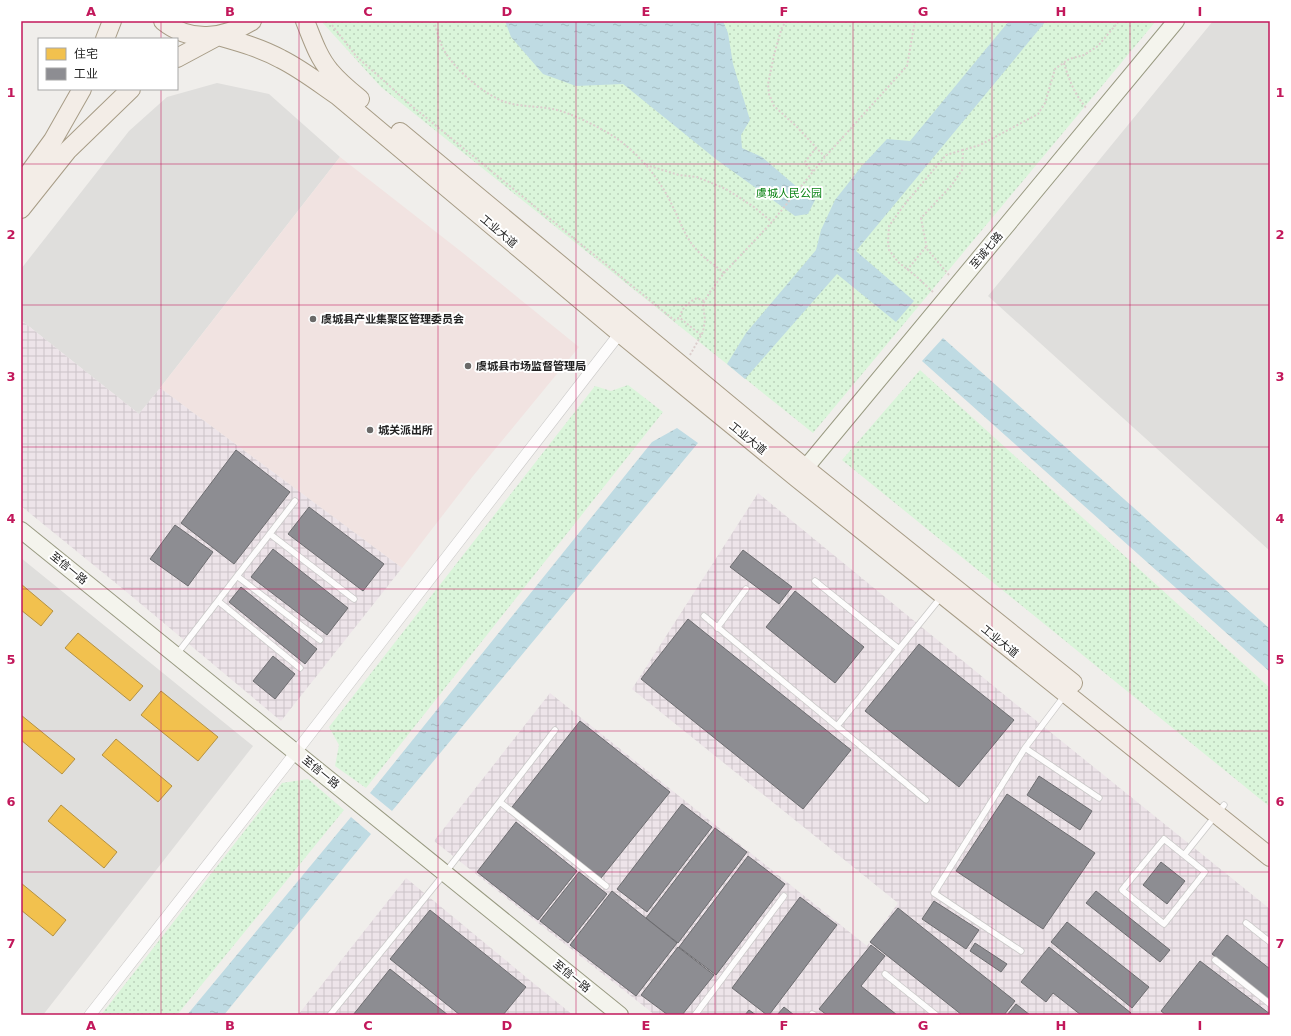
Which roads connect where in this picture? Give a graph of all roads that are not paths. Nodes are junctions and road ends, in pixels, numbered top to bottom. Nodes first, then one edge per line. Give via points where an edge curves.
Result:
1 (112, 21) edge
2 (163, 21) edge
3 (252, 21) edge
4 (305, 21) edge
5 (1176, 21) edge
6 (218, 36) junction
7 (105, 38) edge
8 (178, 57) edge
9 (81, 90) edge
10 (129, 90) edge
11 (21, 184) edge
12 (21, 208) edge
13 (620, 333) junction
14 (801, 473) junction
15 (295, 501) dead end
16 (21, 530) edge
17 (270, 534) junction
18 (237, 576) junction
19 (815, 581) dead end
20 (746, 590) dead end
21 (947, 590) junction
22 (354, 599) dead end
23 (218, 602) junction
24 (704, 616) dead end
25 (718, 628) junction
26 (320, 640) dead end
27 (899, 649) junction
28 (176, 655) junction
29 (300, 668) dead end
30 (1070, 689) junction
31 (837, 726) junction
32 (555, 730) dead end
33 (1026, 748) junction
34 (296, 752) junction
35 (1099, 798) dead end
36 (926, 800) dead end
37 (500, 802) junction
38 (1220, 809) junction
39 (1270, 842) edge
40 (1184, 855) junction
41 (1270, 857) edge
42 (445, 873) junction
43 (606, 886) dead end
44 (784, 896) dead end
45 (1246, 923) dead end
46 (1270, 942) edge
47 (1021, 951) dead end
48 (1215, 960) dead end
49 (885, 974) dead end
50 (1270, 1004) edge
51 (90, 1015) edge
52 (330, 1015) edge
53 (620, 1015) edge
54 (695, 1015) edge
55 (936, 1015) edge

1 - 7 main road
2 - 6 main road via 187,33
3 - 6 main road
4 - 14 main road via 317,51 329,70 344,86 683,366
5 - 14 street, 至诚七路
6 - 8 main road
6 - 13 main road, 工业大道 via 280,58 338,96
9 - 11 main road via 53,140
10 - 12 main road via 68,150
13 - 14 main road, 工业大道
13 - 34 street
14 - 21 main road, 工业大道
15 - 17 lane
16 - 28 street, 至信一路
17 - 18 lane
17 - 22 lane
18 - 23 lane
18 - 26 lane
19 - 27 lane
20 - 25 lane
21 - 27 lane
21 - 30 main road, 工业大道
23 - 28 lane
23 - 29 lane
24 - 25 lane
25 - 31 lane
27 - 31 lane
28 - 34 street, 至信一路
30 - 33 lane
30 - 38 main road, 工业大道
31 - 36 lane
32 - 37 lane
33 - 35 lane
33 - 47 lane via 934,893
34 - 42 street, 至信一路
34 - 51 street
37 - 42 lane
37 - 43 lane
38 - 39 main road
38 - 40 lane
38 - 41 main road, 工业大道
40 - 40 lane via 1164,839 1122,890 1164,924 1205,872
42 - 52 lane
42 - 53 street, 至信一路
44 - 54 lane
45 - 46 lane
48 - 50 lane
49 - 55 lane

